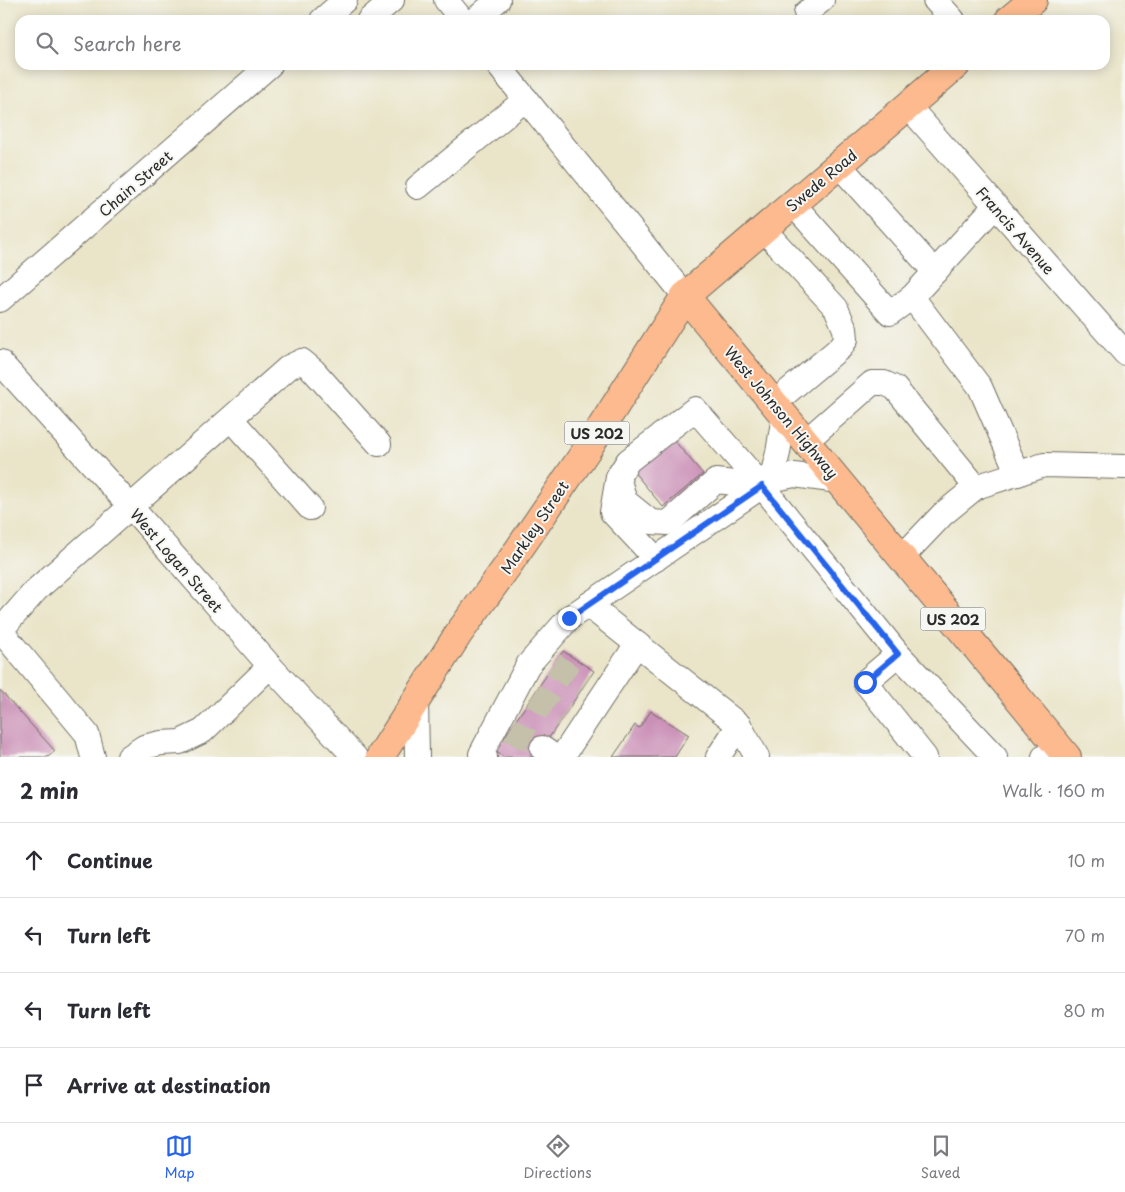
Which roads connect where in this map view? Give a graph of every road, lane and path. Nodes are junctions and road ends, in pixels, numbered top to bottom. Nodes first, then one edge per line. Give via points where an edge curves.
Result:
1 (345, 0) edge
2 (392, 0) edge
3 (446, 0) edge
4 (498, 0) edge
5 (1033, 0) edge
6 (328, 15) edge
7 (375, 15) edge
8 (458, 15) edge
9 (481, 15) edge
10 (1015, 15) edge
11 (264, 70) edge
12 (502, 70) edge
13 (950, 70) edge
14 (526, 99) junction
15 (908, 106) junction
16 (839, 165) junction
17 (418, 187) dead end
18 (793, 204) junction
19 (995, 206) junction
20 (763, 229) junction
21 (935, 272) junction
22 (685, 296) junction
23 (912, 297) junction
24 (0, 300) edge
25 (1125, 353) edge
26 (0, 362) edge
27 (779, 409) junction
28 (231, 419) junction
29 (806, 441) junction
30 (379, 444) dead end
31 (1125, 467) edge
32 (1018, 474) junction
33 (618, 477) junction
34 (839, 481) junction
35 (766, 483) junction
36 (976, 487) junction
37 (131, 507) junction
38 (310, 508) dead end
39 (902, 557) junction
40 (656, 559) junction
41 (588, 605) junction
42 (0, 630) edge
43 (637, 644) junction
44 (898, 654) junction
45 (270, 666) junction
46 (416, 701) junction
47 (739, 724) junction
48 (553, 754) edge
49 (1057, 754) edge
50 (93, 757) edge
51 (130, 757) edge
52 (355, 757) edge
53 (380, 757) edge
54 (417, 757) edge
55 (485, 757) edge
56 (718, 757) edge
57 (757, 757) edge
58 (925, 757) edge
59 (995, 757) edge

1 - 6 street
2 - 7 street
3 - 8 street
4 - 9 street
5 - 10 main road
11 - 24 street, Chain Street
12 - 14 street, West Johnson Highway
13 - 15 main road, Swede Road
14 - 17 street
14 - 22 street, West Johnson Highway
15 - 16 main road, Swede Road
15 - 19 street, Francis Avenue
16 - 18 main road, Swede Road
16 - 21 street
18 - 20 main road, Swede Road
18 - 23 street via 890,313
19 - 21 street
19 - 25 street, Francis Avenue
20 - 22 main road, Swede Road
20 - 27 street via 836,308 846,339 842,347
21 - 23 street
22 - 27 main road, West Johnson Highway / US 202
22 - 46 main road, Markley Street / US 202 via 588,448 459,633
23 - 32 street via 980,387
26 - 37 street, West Logan Street
27 - 29 main road, West Johnson Highway / US 202
27 - 35 street via 778,453
28 - 30 street via 289,366 302,361
28 - 37 street
28 - 38 street
29 - 34 main road, West Johnson Highway / US 202
29 - 36 street via 872,383 884,383 895,388 905,399
31 - 32 street via 1044,465
32 - 36 street
33 - 35 street via 624,501 650,522 668,523 716,481
33 - 35 street via 628,460 695,409
33 - 40 street via 612,512
34 - 35 street via 794,475
34 - 39 main road, West Johnson Highway / US 202
35 - 40 street
35 - 44 street
36 - 39 street via 943,514
37 - 42 street via 36,590
37 - 45 street, West Logan Street
39 - 49 main road, West Johnson Highway / US 202
40 - 41 street
41 - 43 street
41 - 55 street via 569,618 546,659 528,665 526,690 504,725 480,754
42 - 50 street via 87,734
43 - 47 street
43 - 48 street via 592,692
44 - 58 street via 865,682
44 - 59 street
45 - 51 street via 203,731 180,742 144,747
45 - 52 street, West Logan Street
46 - 53 main road, Markley Street / US 202
46 - 54 street
47 - 56 street
47 - 57 street

